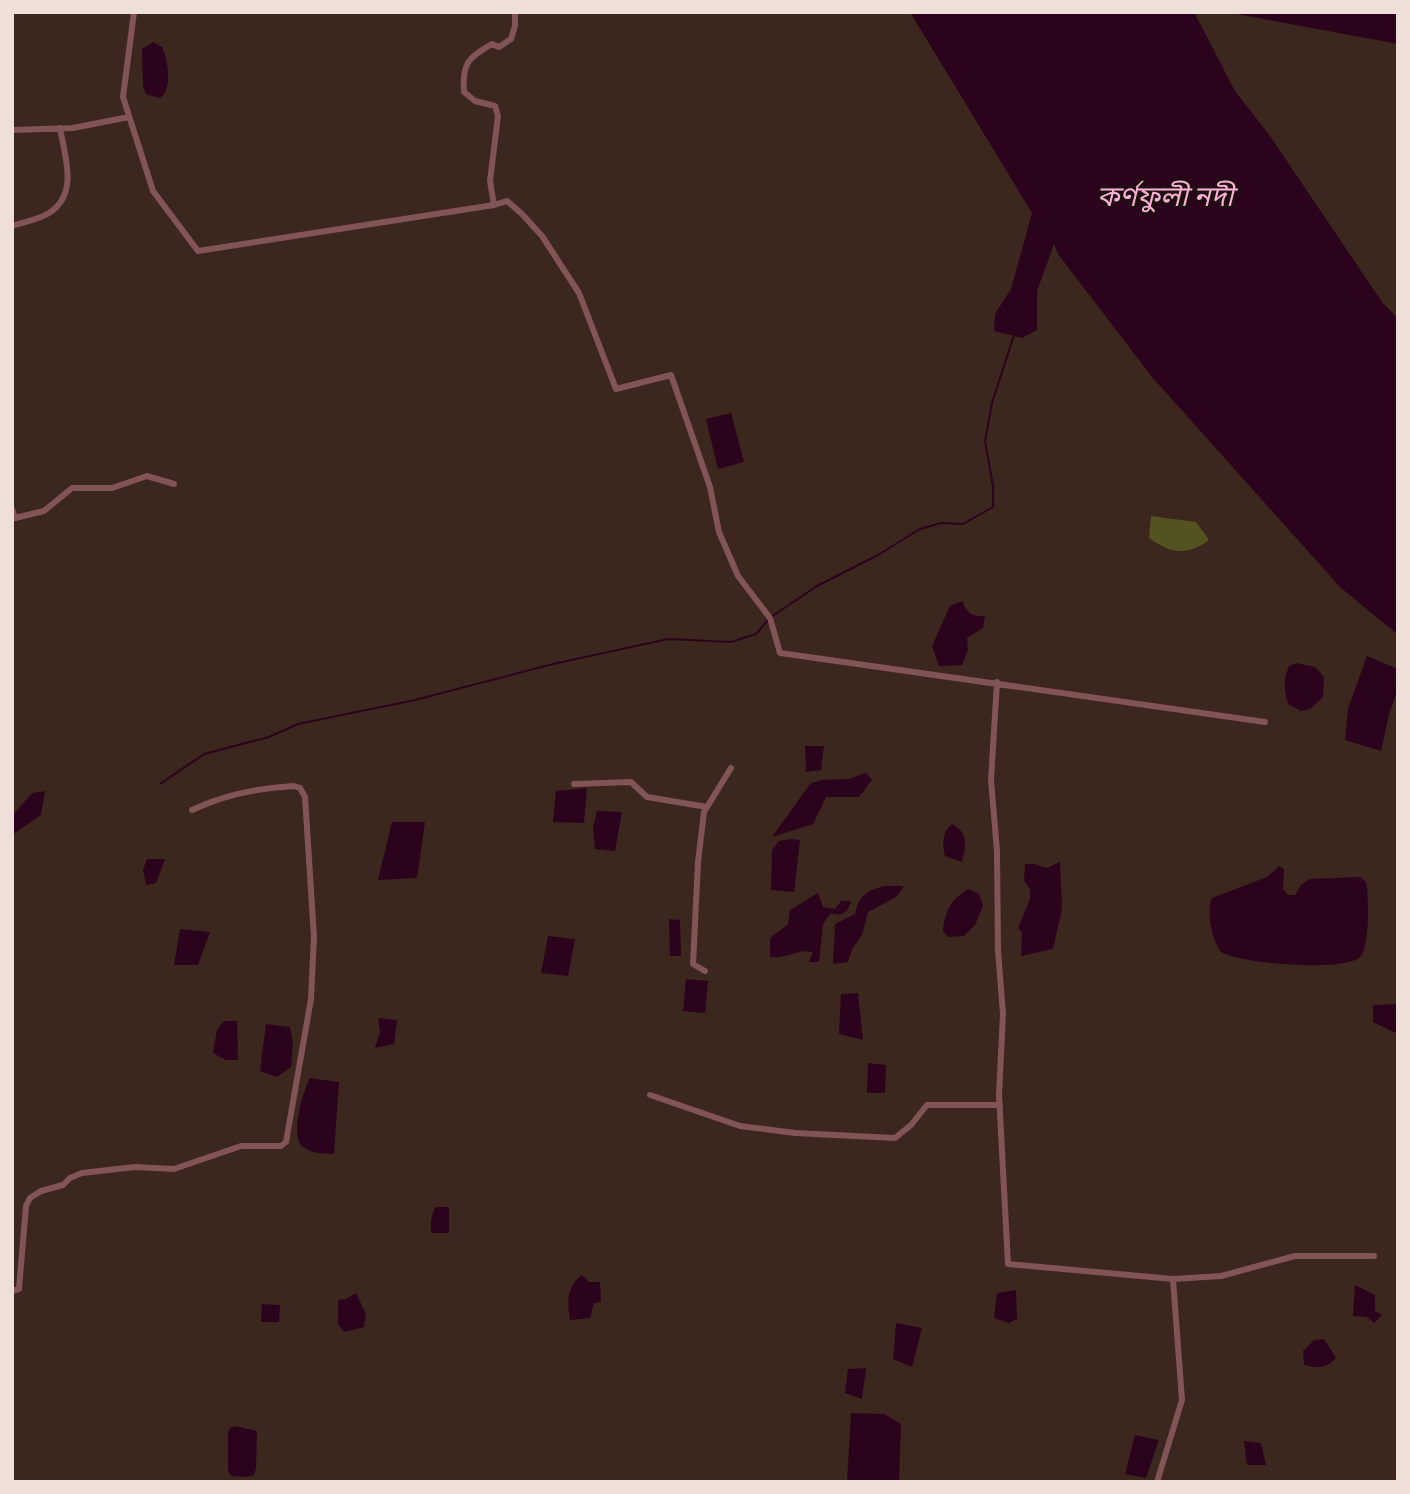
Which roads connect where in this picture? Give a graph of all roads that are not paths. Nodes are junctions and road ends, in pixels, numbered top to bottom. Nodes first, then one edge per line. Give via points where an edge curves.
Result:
1 (134, 12) edge
2 (515, 12) edge
3 (129, 117) junction
4 (60, 128) junction
5 (12, 130) edge
6 (494, 205) junction
7 (12, 226) edge
8 (174, 484) dead end
9 (12, 509) edge
10 (997, 682) junction
11 (1265, 722) dead end
12 (731, 768) dead end
13 (575, 784) dead end
14 (707, 807) junction
15 (192, 810) dead end
16 (705, 971) dead end
17 (650, 1094) dead end
18 (1000, 1105) junction
19 (1374, 1256) dead end
20 (1173, 1279) junction
21 (12, 1291) edge
22 (1157, 1482) edge

1 - 3 street via 123,97
2 - 6 street via 511,39 472,56 463,81 464,92 475,101 495,106 498,116 490,181
3 - 4 street
3 - 6 street via 153,191 198,251
4 - 5 street
4 - 7 street via 69,180 63,201 48,214
6 - 10 street via 507,201 542,236 579,293 616,389 671,375 710,487 719,532 738,576 770,618 780,653
8 - 9 street via 147,476 112,488 72,488 44,511 15,519
10 - 11 street
10 - 18 street via 991,780 1003,1014
12 - 14 street
13 - 14 street via 631,782 647,797
14 - 16 street via 698,862 693,964
15 - 21 street via 248,790 294,786 305,797 314,937 311,999 286,1142 281,1146 241,1146 174,1169 135,1167 82,1173 41,1191 26,1206 19,1289
17 - 18 street via 740,1126 895,1138 927,1105
18 - 20 street via 1008,1264
19 - 20 street via 1295,1256 1221,1276
20 - 22 street via 1182,1400

